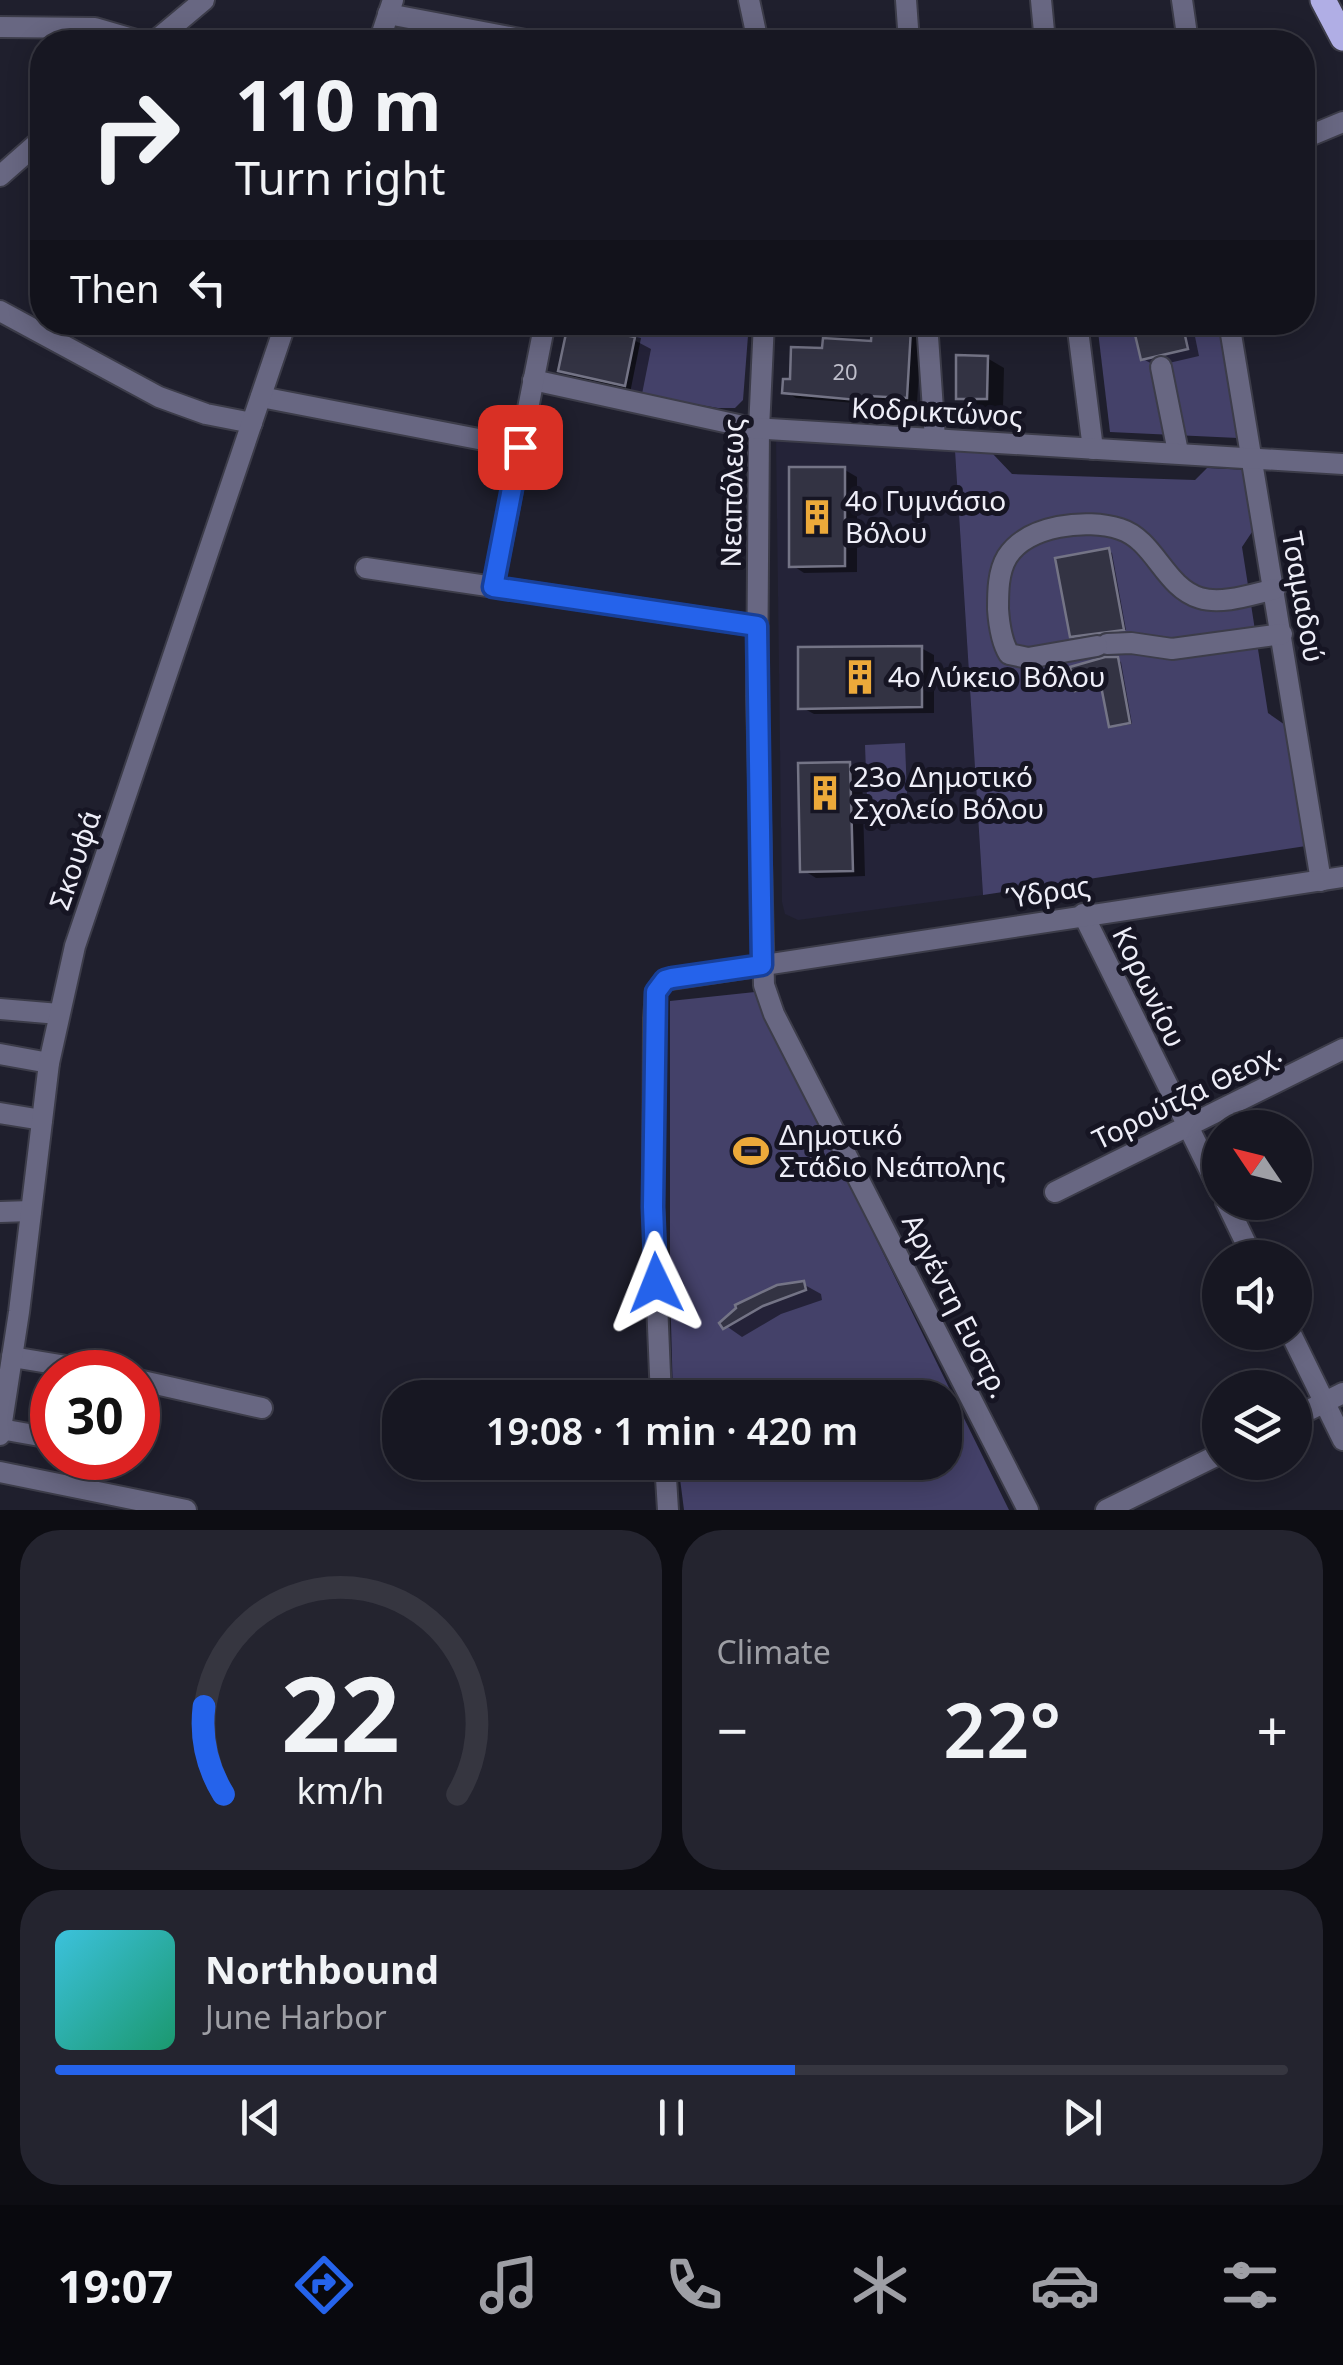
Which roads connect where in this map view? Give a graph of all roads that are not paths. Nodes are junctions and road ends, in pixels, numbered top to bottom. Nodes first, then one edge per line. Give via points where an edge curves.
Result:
1 (204, 0) edge
2 (749, 0) edge
3 (906, 0) edge
4 (1040, 0) edge
5 (1182, 0) edge
6 (1324, 0) edge
7 (391, 7) edge
8 (0, 27) edge
9 (103, 30) edge
10 (168, 30) edge
11 (486, 30) edge
12 (755, 30) edge
13 (908, 30) edge
14 (1044, 30) edge
15 (1186, 30) edge
16 (1343, 38) edge
17 (1343, 122) edge
18 (1315, 134) edge
19 (30, 150) edge
20 (0, 176) edge
21 (0, 311) edge
22 (30, 327) edge
23 (45, 335) edge
24 (282, 335) edge
25 (542, 335) edge
26 (763, 335) edge
27 (928, 335) edge
28 (1079, 335) edge
29 (1231, 335) edge
30 (1161, 367) dead end
31 (533, 380) junction
32 (261, 396) junction
33 (252, 423) junction
34 (759, 429) junction
35 (935, 439) junction
36 (520, 447) junction
37 (1093, 449) junction
38 (1178, 452) junction
39 (1250, 458) junction
40 (1343, 464) edge
41 (366, 568) dead end
42 (493, 587) junction
43 (1275, 589) junction
44 (757, 626) junction
45 (1282, 634) junction
46 (1343, 877) edge
47 (1321, 880) junction
48 (1083, 914) junction
49 (762, 965) junction
50 (0, 1009) edge
51 (58, 1014) junction
52 (1343, 1049) edge
53 (0, 1054) edge
54 (50, 1063) junction
55 (0, 1113) edge
56 (42, 1120) junction
57 (1188, 1126) junction
58 (1202, 1154) edge
59 (1055, 1192) dead end
60 (31, 1210) junction
61 (0, 1212) edge
62 (10, 1309) edge
63 (1302, 1350) edge
64 (12, 1357) junction
65 (30, 1360) edge
66 (660, 1380) edge
67 (160, 1385) edge
68 (1334, 1398) edge
69 (262, 1408) dead end
70 (1, 1432) edge
71 (30, 1435) edge
72 (1343, 1440) edge
73 (1202, 1463) edge
74 (0, 1472) edge
75 (666, 1480) edge
76 (186, 1510) edge
77 (668, 1510) edge
78 (1028, 1510) edge
79 (1106, 1510) edge

1 - 10 street
2 - 12 street
3 - 13 street
4 - 14 street
5 - 15 street
6 - 16 main road
7 - 11 street
8 - 9 street
17 - 18 street
19 - 20 street
21 - 22 street
23 - 33 street via 160,397
24 - 32 street, Σκουφά
25 - 31 street
26 - 34 street, Νεαπόλεως
27 - 35 street
28 - 37 street
29 - 39 street, Τσαμαδού
30 - 38 street
31 - 34 street, Κοδρικτώνος
31 - 36 street
32 - 33 street, Σκουφά
32 - 36 street
33 - 51 street, Σκουφά via 75,946
34 - 35 street, Κοδρικτώνος
34 - 44 street, Νεαπόλεως
35 - 37 street, Κοδρικτώνος
36 - 42 street
37 - 38 street, Κοδρικτώνος
38 - 39 street, Κοδρικτώνος
39 - 40 street, Κοδρικτώνος
39 - 43 street, Τσαμαδού
41 - 42 street
42 - 44 street
43 - 45 street, Τσαμαδού
43 - 45 street via 1197,598 1136,536 1114,527 1072,525 1013,549 1001,570 1002,638 1008,654 1028,658 1102,645 1172,649
44 - 49 street, Νεαπόλεως
45 - 47 street, Τσαμαδού
46 - 47 street, Ύδρας
47 - 48 street, Ύδρας
48 - 49 street, Ύδρας
48 - 57 street, Κορωνίου
49 - 66 street, Ύδρας via 672,978 656,992 653,1207
49 - 78 street, Αργέντη Ευστρ. via 774,1014
50 - 51 street
51 - 54 street, Σκουφά
52 - 57 street, Τορούτζα Θεοχ.
53 - 54 street
54 - 56 street, Σκουφά
55 - 56 street
56 - 60 street, Σκουφά
57 - 58 street, Κορωνίου
57 - 59 street, Τορούτζα Θεοχ.
60 - 61 street
60 - 62 street, Σκουφά
62 - 64 street, Σκουφά
63 - 68 street
64 - 65 street
64 - 70 street, Σκουφά
67 - 69 street
68 - 72 street
70 - 71 street
73 - 79 street
74 - 76 street
75 - 77 street

